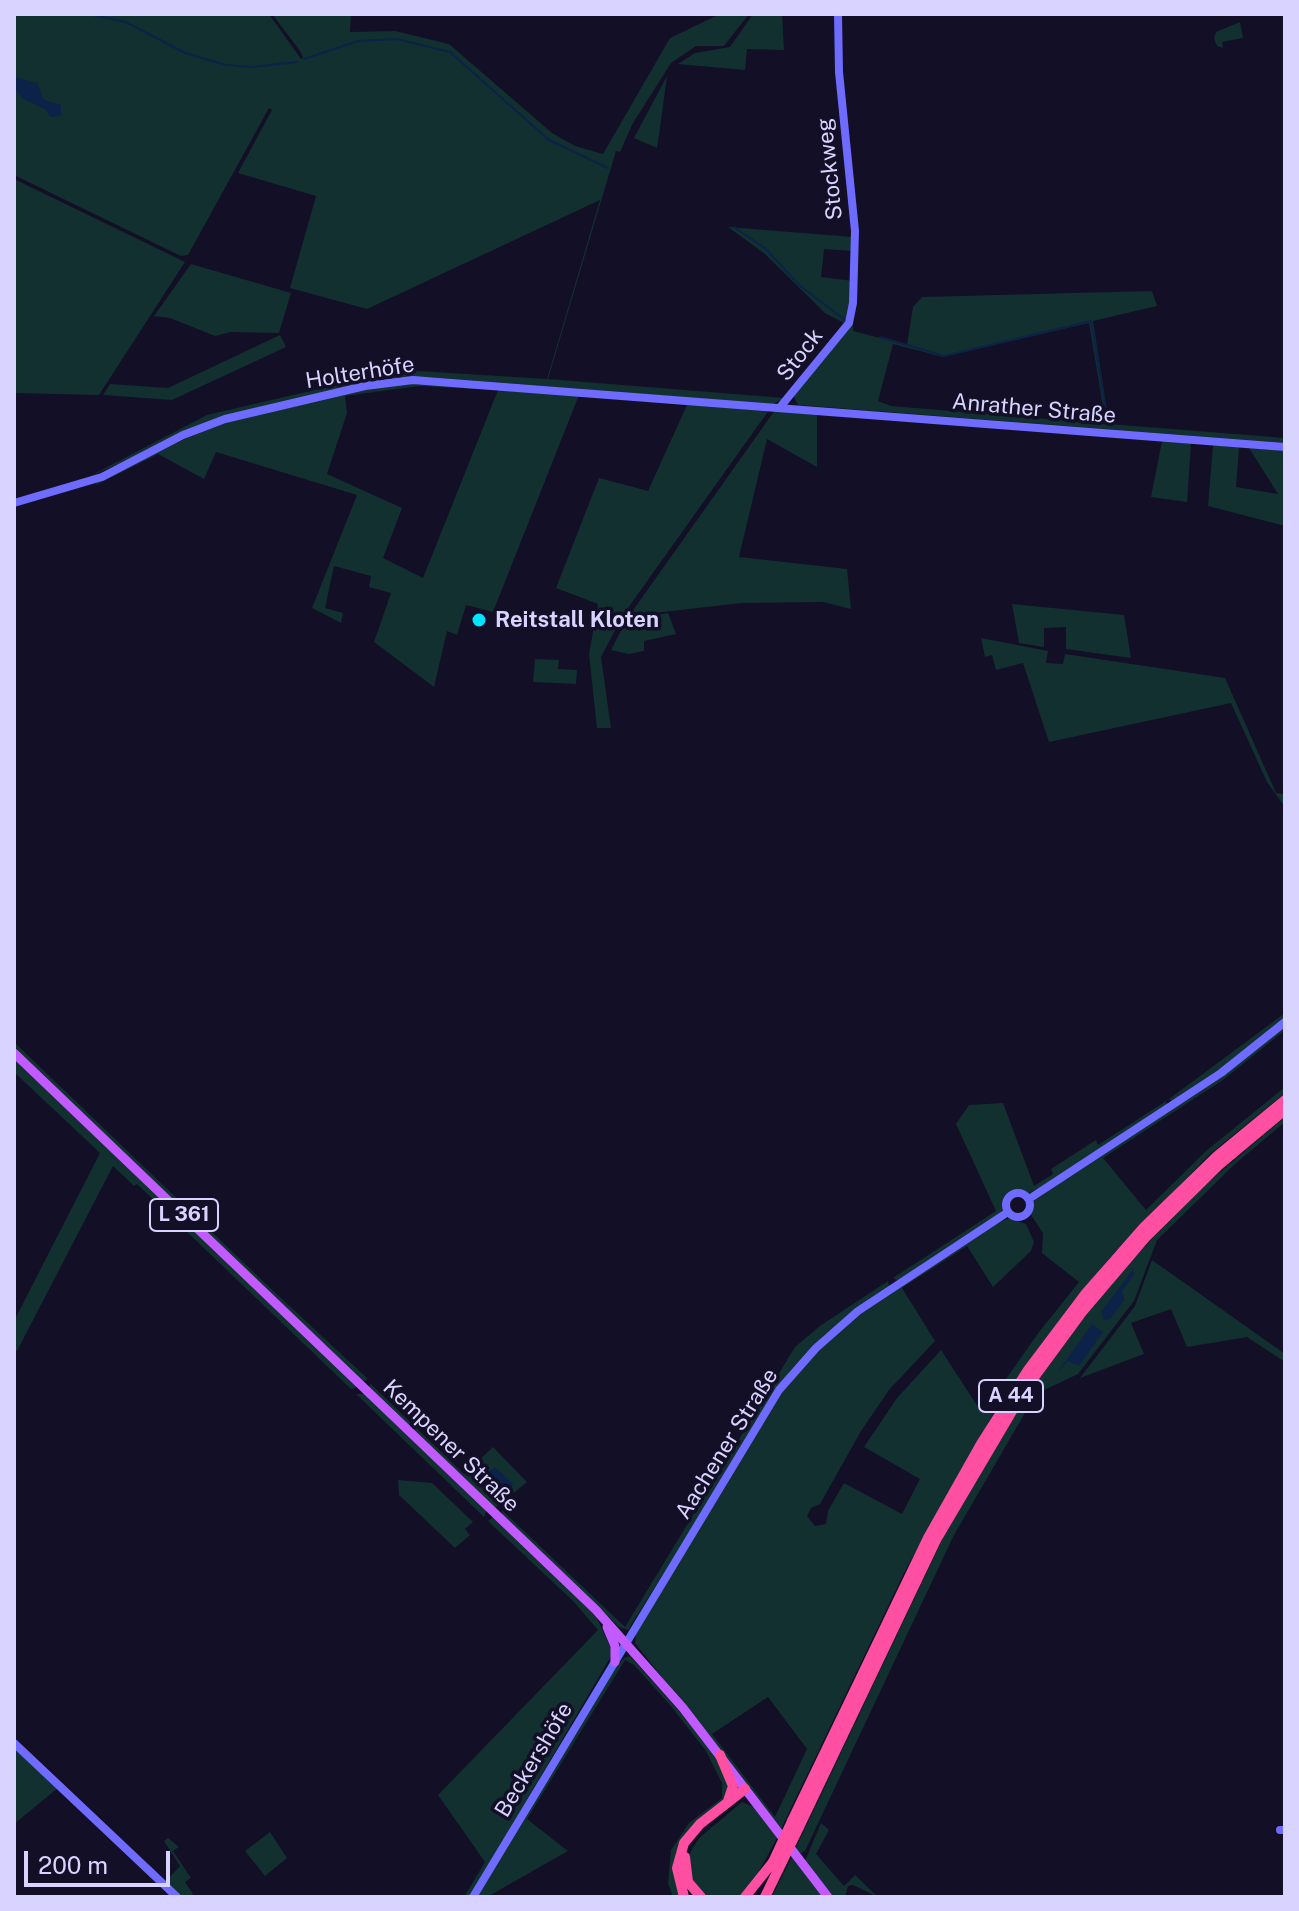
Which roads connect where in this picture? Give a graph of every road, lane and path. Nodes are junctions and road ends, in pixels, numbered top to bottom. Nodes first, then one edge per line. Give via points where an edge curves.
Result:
1 (838, 14) edge
2 (850, 321) joint
3 (779, 407) junction
4 (1285, 447) edge
5 (14, 503) edge
6 (1285, 1022) edge
7 (14, 1053) edge
8 (1285, 1100) edge
9 (1285, 1110) edge
10 (1029, 1199) junction
11 (1008, 1212) junction
12 (602, 1617) junction
13 (627, 1642) junction
14 (615, 1662) junction
15 (14, 1743) edge
16 (720, 1755) junction
17 (747, 1792) junction
18 (727, 1803) junction
19 (795, 1824) junction
20 (777, 1863) junction
21 (177, 1897) edge
22 (473, 1897) edge
23 (684, 1897) edge
24 (701, 1897) edge
25 (745, 1897) edge
26 (756, 1897) edge
27 (767, 1897) edge
28 (828, 1897) edge

1 - 2 street, Stockweg via 855,231
2 - 3 street, Stock via 795,385 790,400
3 - 4 street, Anrather Straße
3 - 5 street, Holterhöfe via 443,380 391,382 225,419 102,477
6 - 10 street, Aachener Straße via 1221,1073
7 - 12 main road, Kempener Straße / L 361
8 - 19 highway, A 44 via 1144,1227 1028,1370 928,1538
9 - 19 highway, A 44 via 1145,1238 1028,1385 936,1540
10 - 11 street, Aachener Straße via 1026,1216
10 - 11 street, Aachener Straße via 1013,1194 1006,1204
11 - 13 street, Aachener Straße via 858,1311 797,1368 748,1438
12 - 13 main road, Kempener Straße / L 361
12 - 14 main road, L 361
13 - 14 street, Beckershöfe
13 - 16 main road, Kempener Straße
14 - 22 street, Beckershöfe
15 - 21 street
16 - 17 main road, Kempener Straße
16 - 18 highway via 733,1786
17 - 18 highway
17 - 24 highway via 686,1852 685,1875
17 - 28 main road, Kempener Straße
18 - 23 highway via 683,1844 677,1868
19 - 20 highway, A 44, bridge
20 - 25 highway
20 - 26 highway, A 44
20 - 27 highway, A 44

